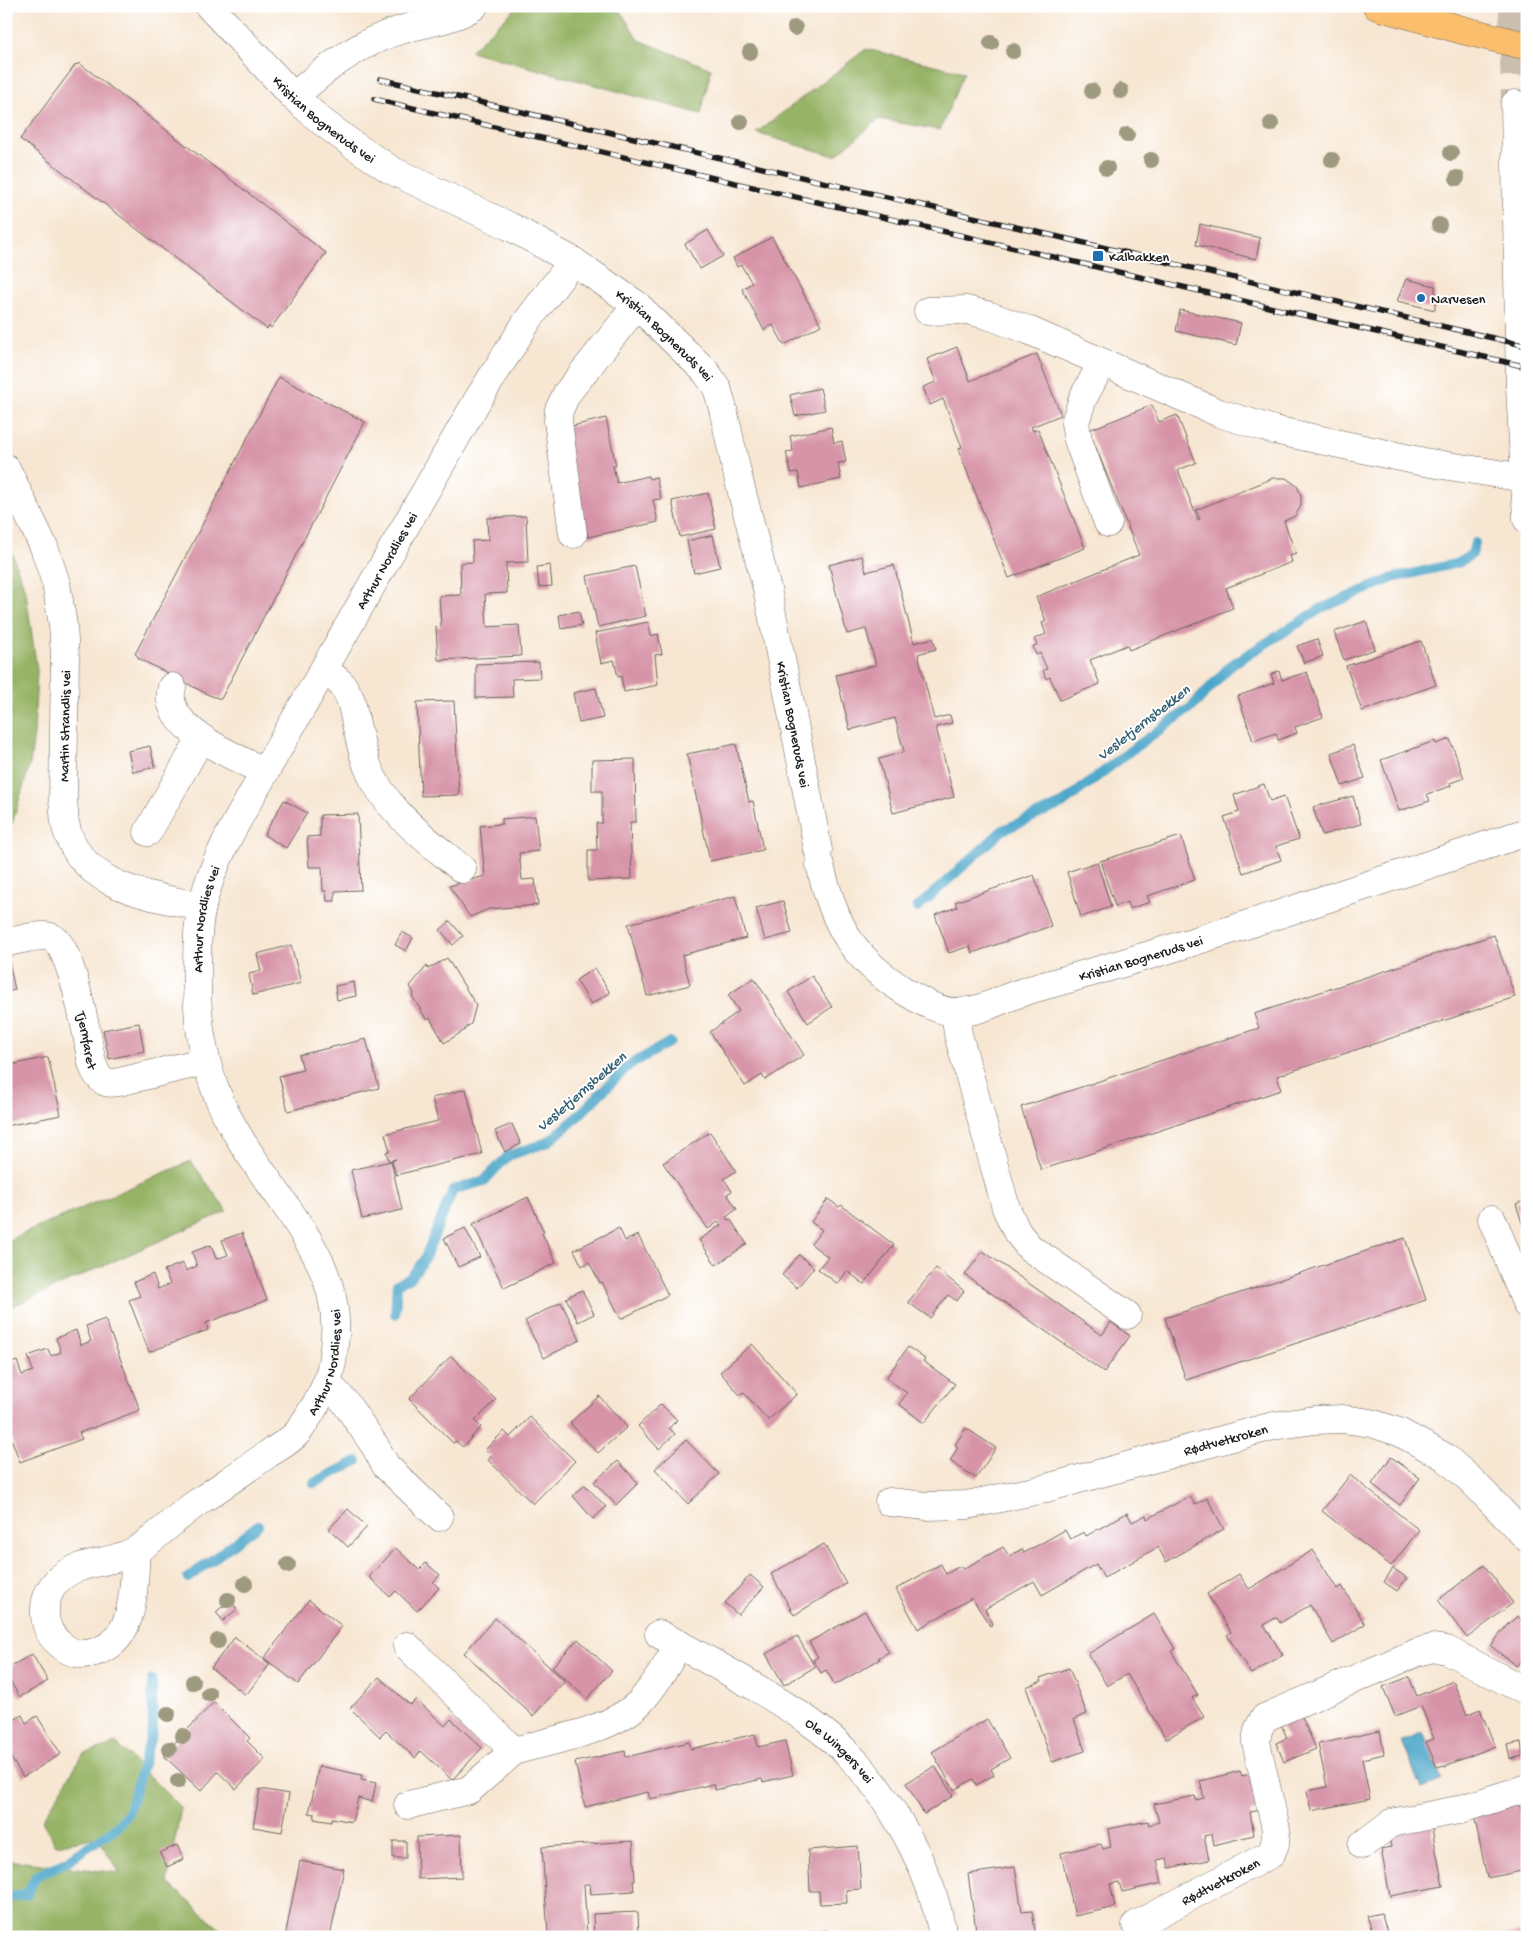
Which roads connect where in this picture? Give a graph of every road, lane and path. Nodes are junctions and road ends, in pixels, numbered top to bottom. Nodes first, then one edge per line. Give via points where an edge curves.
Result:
1 (474, 6) edge
2 (1377, 6) edge
3 (223, 11) edge
4 (1527, 46) edge
5 (294, 97) junction
6 (1515, 104) tunnel mouth
7 (1522, 227) edge
8 (572, 261) junction
9 (637, 305) junction
10 (928, 310) dead end
11 (1102, 363) junction
12 (6, 468) edge
13 (1524, 478) junction
14 (1527, 519) edge
15 (1108, 523) dead end
16 (573, 534) dead end
17 (324, 670) junction
18 (172, 687) dead end
19 (201, 738) junction
20 (265, 772) junction
21 (148, 832) dead end
22 (1527, 832) edge
23 (462, 869) dead end
24 (202, 907) junction
25 (13, 941) dead end
26 (955, 1012) junction
27 (206, 1061) junction
28 (1492, 1219) dead end
29 (1527, 1304) edge
30 (1127, 1315) dead end
31 (327, 1383) junction
32 (889, 1502) dead end
33 (439, 1517) dead end
34 (1527, 1538) edge
35 (136, 1551) dead end
36 (407, 1646) dead end
37 (1527, 1692) edge
38 (514, 1751) junction
39 (1527, 1788) edge
40 (408, 1805) dead end
41 (1362, 1845) dead end
42 (1136, 1925) dead end
43 (943, 1937) edge

1 - 5 street via 456,15 375,40 313,79
2 - 4 highway
3 - 5 street, Kristian Bogneruds vei
5 - 8 street, Kristian Bogneruds vei via 320,120 391,170 509,226
6 - 7 street
7 - 13 street via 1520,387
8 - 9 street, Kristian Bogneruds vei
8 - 17 street, Arthur Nordlies vei via 528,320 477,401
9 - 16 street via 567,393 559,410
9 - 26 street, Kristian Bogneruds vei via 694,359 717,388 767,589 826,889 837,917 860,956 889,981 932,1006
10 - 11 street via 967,310 990,316
11 - 13 street via 1218,413 1274,430 1424,462
11 - 15 street via 1083,398 1075,423
12 - 24 street, Martin Strandlis vei via 44,547 56,583 65,658 63,800 65,824 72,844 82,860 97,874 124,888
13 - 14 street
17 - 20 street, Arthur Nordlies vei
17 - 23 street via 341,682 347,692 367,765 389,803
18 - 19 street via 170,694 174,713
19 - 20 street
19 - 21 street
20 - 24 street, Arthur Nordlies vei via 217,864
22 - 26 street, Kristian Bogneruds vei via 1151,956 1018,994 977,1010
24 - 27 street, Arthur Nordlies vei via 197,990
25 - 27 street, Tjernfaret via 42,936 59,942 82,1010 93,1063 102,1080 119,1082
26 - 30 street via 958,1034 1004,1199 1017,1232 1030,1248
27 - 31 street, Arthur Nordlies vei via 226,1114 322,1262 335,1311 335,1335
28 - 29 street
31 - 33 street via 345,1402 386,1466
31 - 35 street, Arthur Nordlies vei via 296,1435 192,1506
32 - 34 street, Rødtvetkroken via 967,1505 1039,1490 1273,1426 1343,1419 1399,1432 1446,1456
36 - 38 street
37 - 42 street, Rødtvetkroken via 1447,1650 1434,1648 1264,1718 1256,1742 1276,1829 1271,1854
38 - 40 street via 469,1790
38 - 43 street, Ole Wingers vei via 621,1717 648,1692 669,1639 784,1704 848,1753 882,1794 918,1856 931,1885
39 - 41 street via 1458,1810 1391,1822

